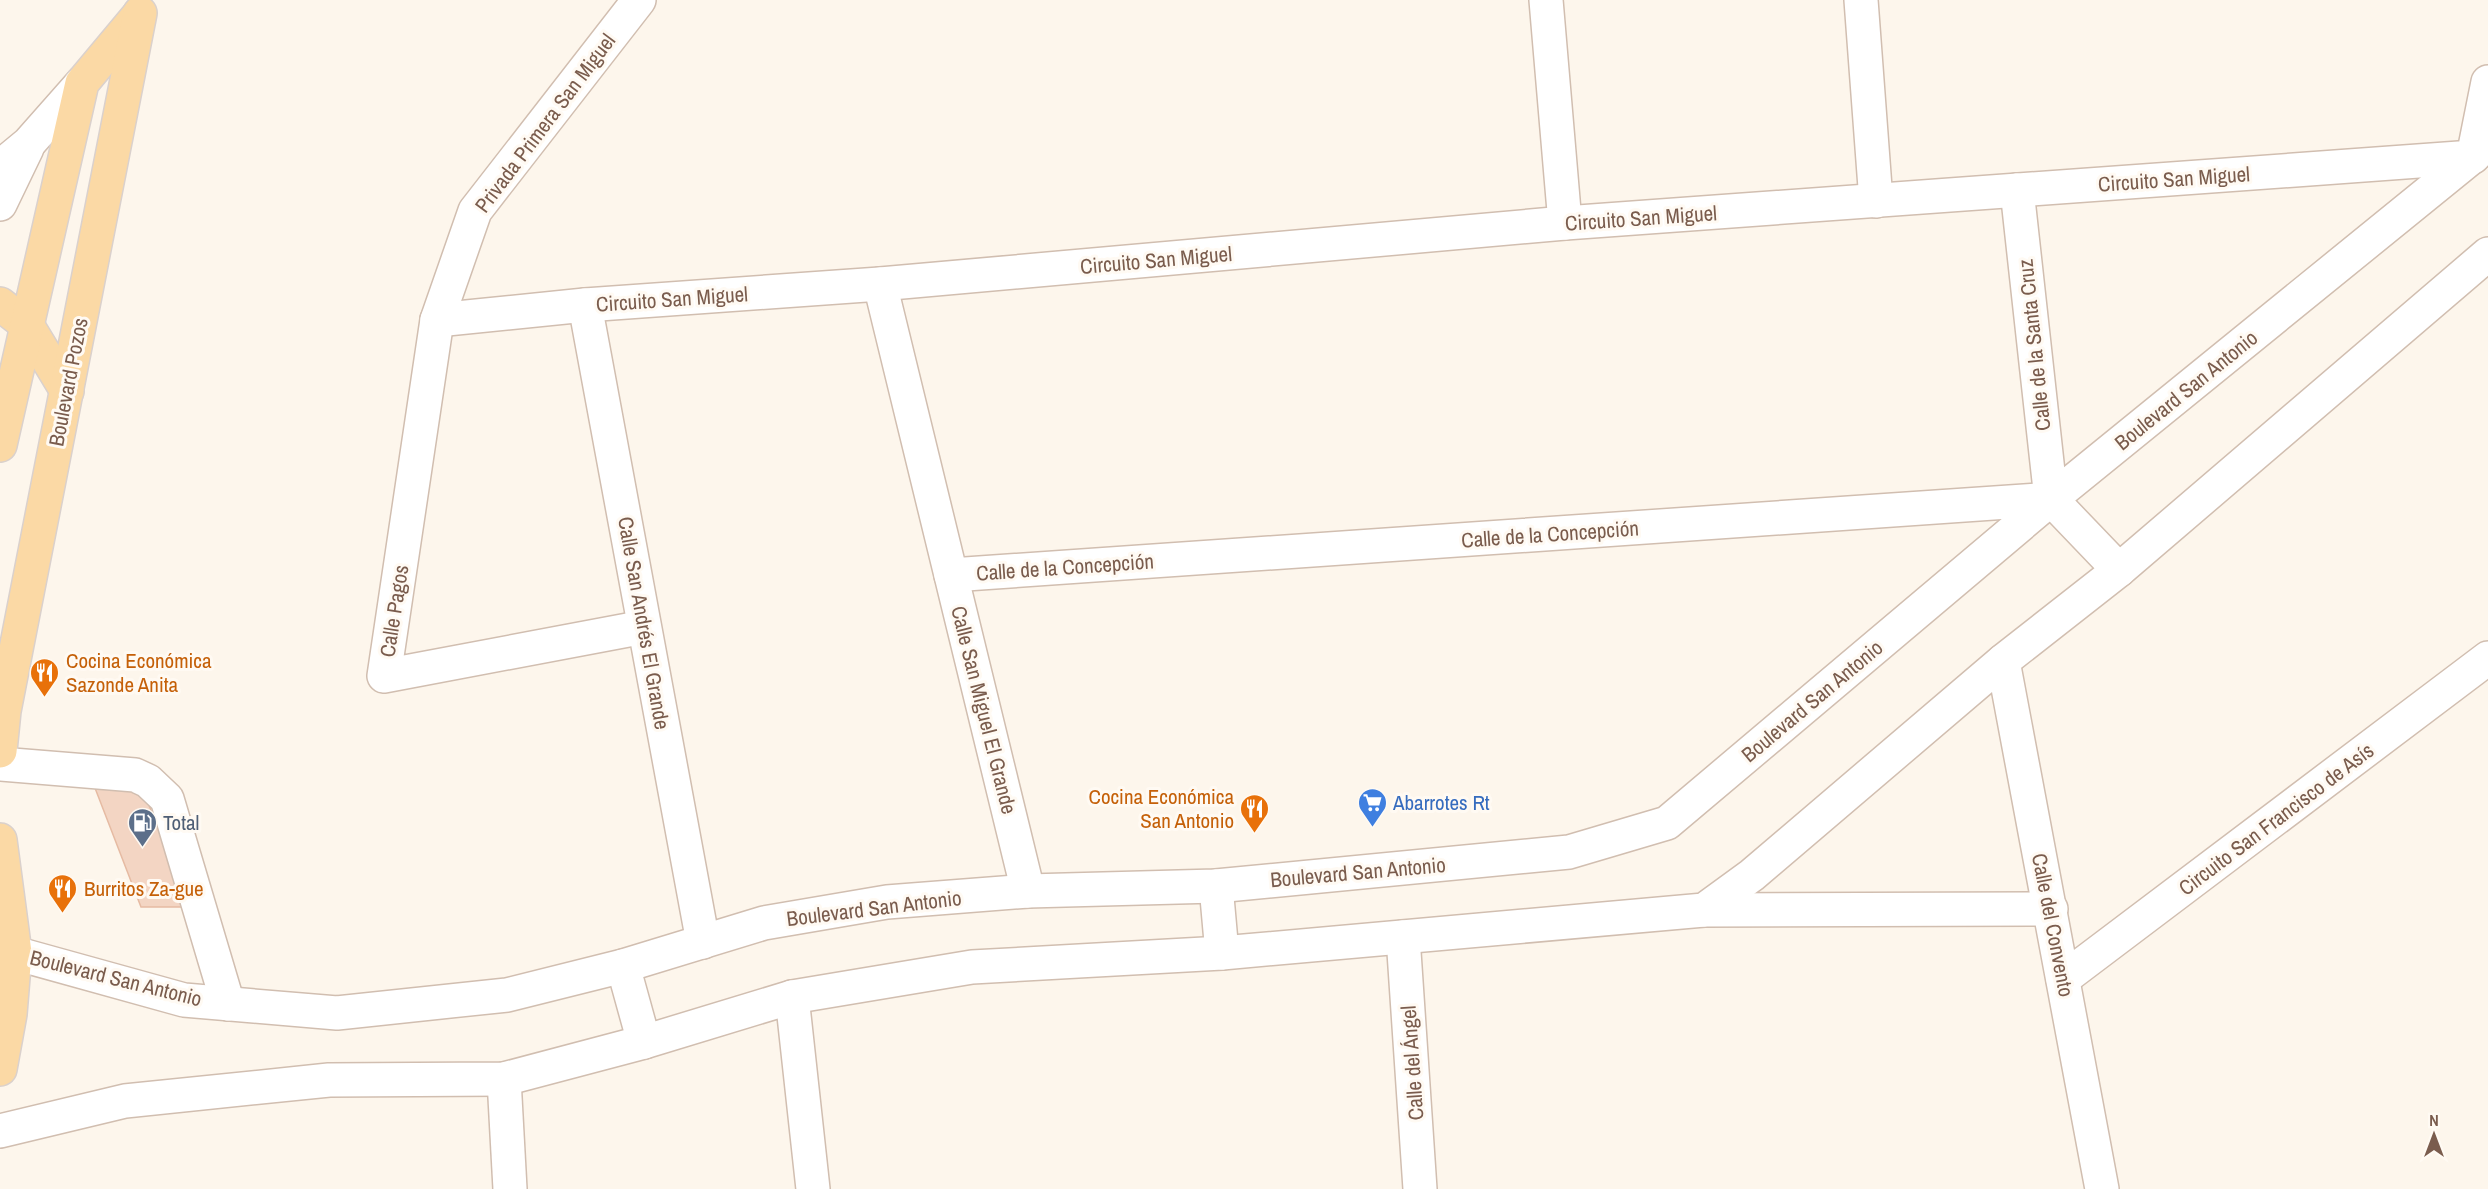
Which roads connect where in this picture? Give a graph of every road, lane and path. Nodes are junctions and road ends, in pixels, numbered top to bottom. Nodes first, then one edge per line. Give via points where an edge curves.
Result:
1 (639, 0) edge
2 (1546, 0) edge
3 (1861, 0) edge
4 (145, 6) edge
5 (2488, 82) edge
6 (82, 83) junction
7 (29, 143) junction
8 (2480, 151) edge
9 (0, 167) edge
10 (2017, 190) junction
11 (1876, 201) junction
12 (0, 204) edge
13 (1565, 223) junction
14 (2488, 254) edge
15 (880, 284) junction
16 (0, 304) edge
17 (585, 305) junction
18 (437, 320) junction
19 (27, 325) junction
20 (67, 391) junction
21 (0, 445) edge
22 (2051, 499) junction
23 (2120, 570) junction
24 (951, 575) junction
25 (644, 627) junction
26 (2488, 658) edge
27 (2003, 661) junction
28 (2, 710) edge
29 (0, 751) edge
30 (0, 764) edge
31 (0, 840) edge
32 (1216, 886) junction
33 (1028, 891) junction
34 (2051, 909) junction
35 (1704, 910) junction
36 (1403, 937) junction
37 (703, 942) junction
38 (7, 951) edge
39 (1222, 953) junction
40 (623, 966) junction
41 (2063, 979) junction
42 (792, 997) junction
43 (228, 1004) junction
44 (644, 1042) junction
45 (0, 1069) edge
46 (504, 1079) junction
47 (0, 1131) edge
48 (510, 1189) edge
49 (813, 1189) edge
50 (1420, 1189) edge
51 (2102, 1189) edge

1 - 18 street, Privada Primera San Miguel via 475,211
2 - 13 street
3 - 11 street
4 - 6 main road
4 - 20 main road, Boulevard Pozos
5 - 8 street
6 - 7 street
6 - 19 main road
7 - 9 street
7 - 12 street
8 - 10 street, Circuito San Miguel
8 - 22 street, Boulevard San Antonio
10 - 11 street, Circuito San Miguel
10 - 22 street, Calle de la Santa Cruz
11 - 13 street, Circuito San Miguel
13 - 15 street, Circuito San Miguel
14 - 23 street
15 - 17 street, Circuito San Miguel
15 - 24 street, Calle San Miguel El Grande
16 - 19 main road
17 - 18 street, Circuito San Miguel
17 - 25 street, Calle San Andrés El Grande
18 - 25 street, Calle Pagos via 384,676
19 - 20 main road
19 - 21 main road
20 - 28 main road, Boulevard Pozos
22 - 23 street
22 - 24 street, Calle de la Concepción
22 - 32 street, Boulevard San Antonio via 1667,823 1569,852
23 - 27 street
24 - 33 street, Calle San Miguel El Grande
25 - 37 street, Calle San Andrés El Grande
26 - 41 street, Circuito San Francisco de Asís
27 - 34 street, Calle del Convento
27 - 35 street via 1752,875
28 - 29 main road, Boulevard Pozos
30 - 43 street via 135,776 160,790 167,799
31 - 38 main road
32 - 33 street, Boulevard San Antonio
32 - 39 street
33 - 37 street, Boulevard San Antonio via 887,902 764,923
34 - 35 street
34 - 41 street, Calle del Convento
35 - 36 street
36 - 39 street
36 - 50 street, Calle del Ángel
37 - 40 street, Boulevard San Antonio
38 - 43 street, Boulevard San Antonio via 184,1000
38 - 45 main road via 10,1014
39 - 42 street via 972,967
40 - 43 street, Boulevard San Antonio via 507,995 337,1013
40 - 44 street
41 - 51 street, Calle del Convento
42 - 44 street
42 - 49 street
44 - 46 street
46 - 47 street via 328,1080 125,1101
46 - 48 street

